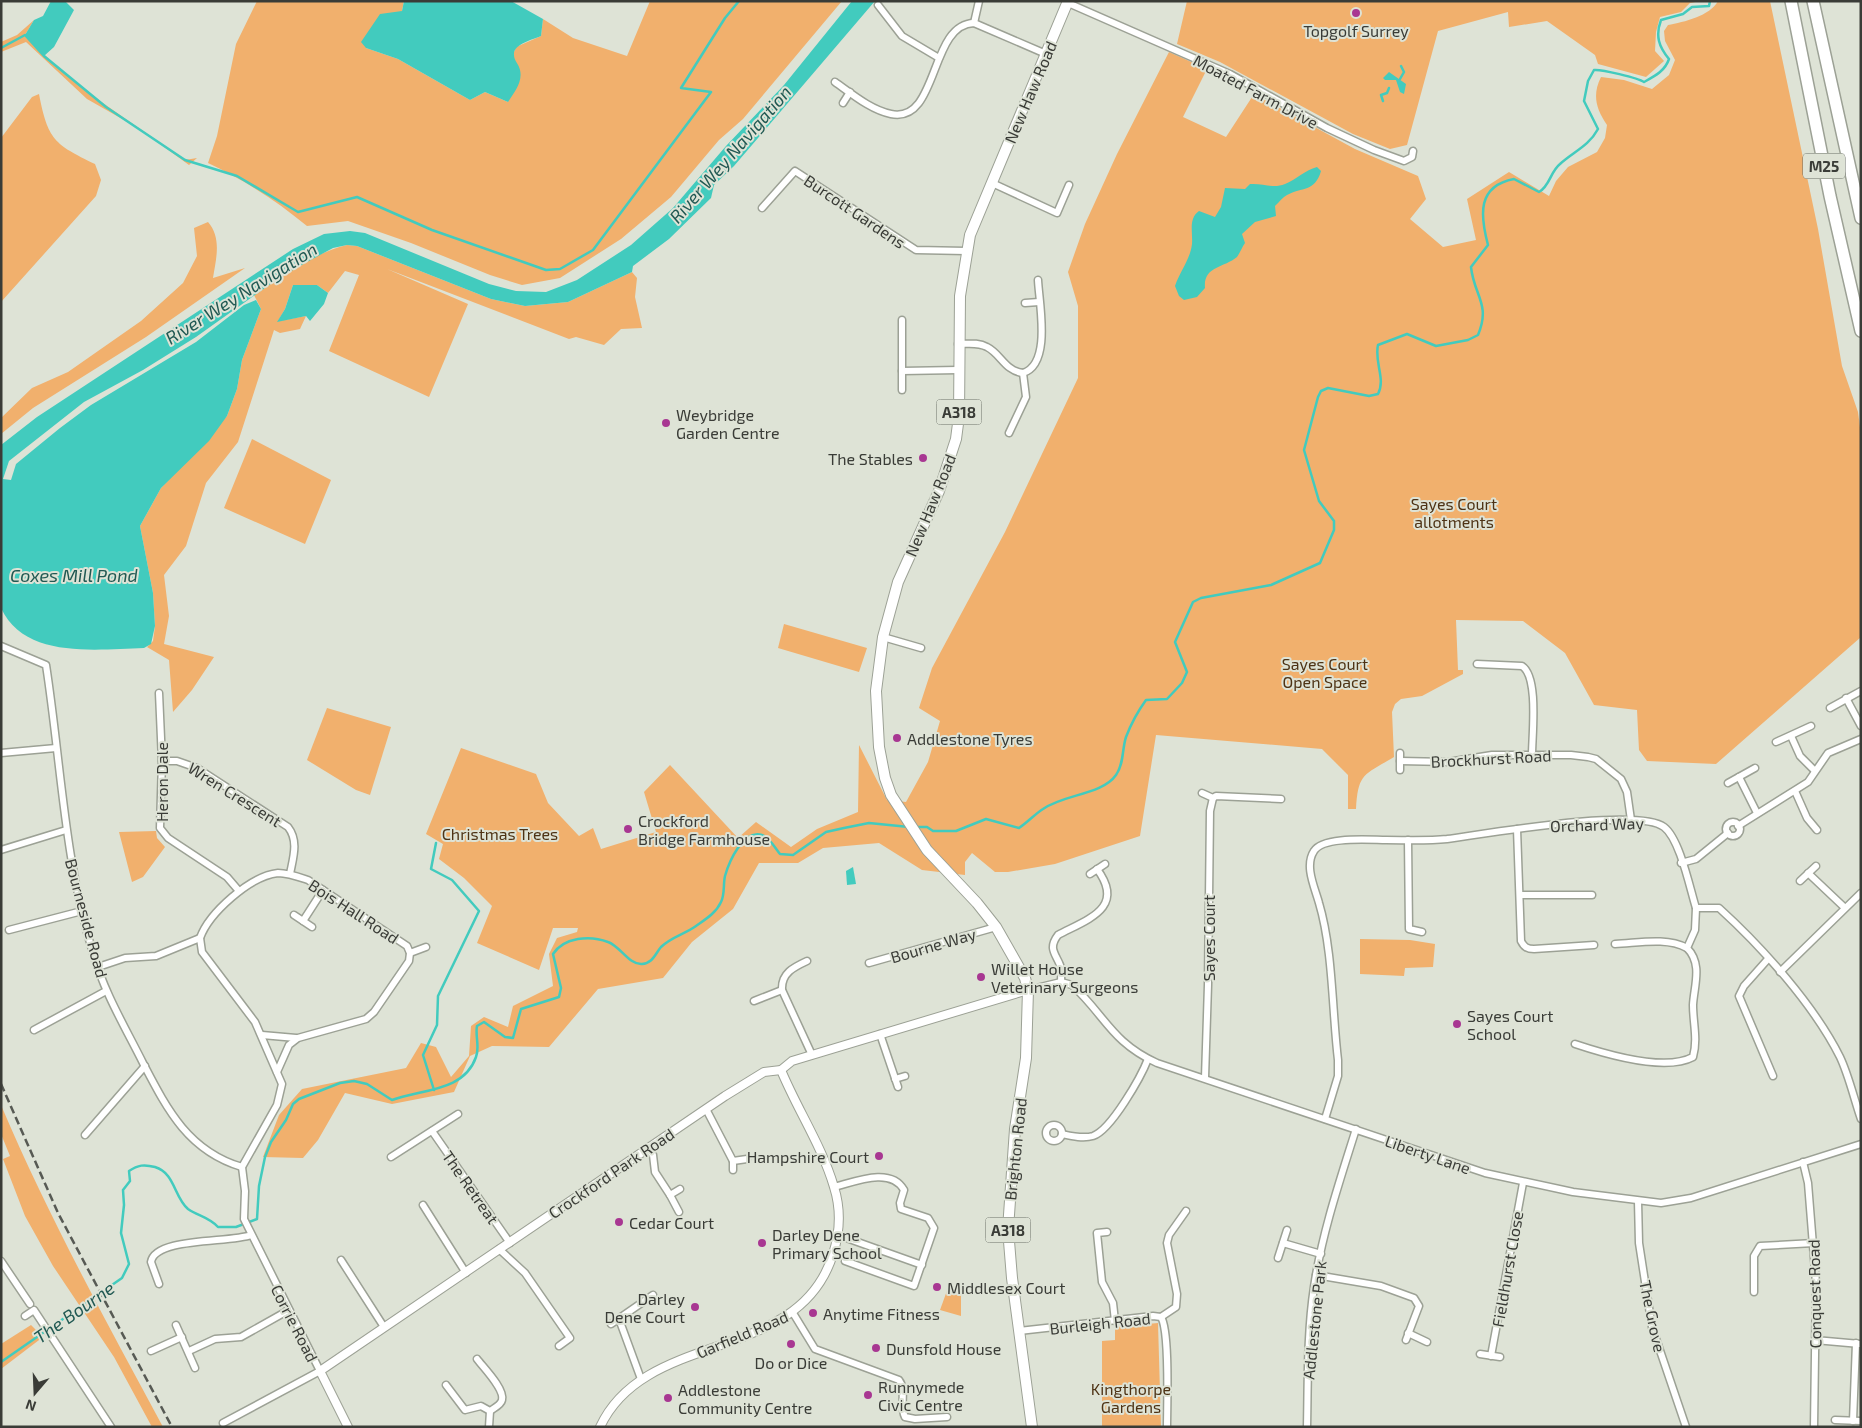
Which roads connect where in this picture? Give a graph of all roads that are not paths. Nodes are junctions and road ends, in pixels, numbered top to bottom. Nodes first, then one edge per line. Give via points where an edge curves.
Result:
1 (979, 1) edge
2 (1791, 1) edge
3 (1814, 1) edge
4 (1068, 2) edge
5 (878, 5) dead end
6 (974, 23) junction
7 (1046, 54) junction
8 (939, 58) junction
9 (835, 82) dead end
10 (850, 92) junction
11 (843, 103) dead end
12 (1413, 150) dead end
13 (992, 182) junction
14 (1069, 185) dead end
15 (762, 208) dead end
16 (1861, 218) edge
17 (966, 251) junction
18 (1038, 280) dead end
19 (1039, 302) junction
20 (1025, 303) dead end
21 (902, 320) dead end
22 (1861, 330) edge
23 (958, 344) junction
24 (958, 370) junction
25 (902, 371) junction
26 (1023, 373) junction
27 (902, 390) dead end
28 (1009, 434) dead end
29 (883, 637) junction
30 (1, 646) edge
31 (921, 648) dead end
32 (1477, 664) dead end
33 (1861, 691) edge
34 (159, 693) dead end
35 (1846, 698) junction
36 (1830, 708) dead end
37 (1810, 726) dead end
38 (1861, 726) edge
39 (1790, 736) junction
40 (1861, 739) edge
41 (1776, 742) dead end
42 (56, 748) junction
43 (1400, 752) dead end
44 (1, 753) edge
45 (1532, 755) junction
46 (162, 761) junction
47 (1400, 761) junction
48 (1755, 768) dead end
49 (1400, 770) dead end
50 (1814, 770) junction
51 (1739, 777) junction
52 (1728, 783) dead end
53 (1795, 791) junction
54 (1202, 793) dead end
55 (1213, 798) junction
56 (1282, 799) dead end
57 (1757, 813) junction
58 (1632, 820) junction
59 (1517, 829) junction
60 (66, 830) junction
61 (1817, 830) dead end
62 (1408, 840) junction
63 (1, 850) edge
64 (1681, 863) junction
65 (1104, 864) dead end
66 (1816, 866) dead end
67 (1097, 869) junction
68 (1808, 873) junction
69 (290, 874) junction
70 (1090, 874) dead end
71 (1800, 882) dead end
72 (323, 890) junction
73 (240, 891) junction
74 (1861, 893) edge
75 (1592, 895) dead end
76 (1520, 896) junction
77 (1696, 908) junction
78 (1845, 908) junction
79 (82, 912) junction
80 (294, 915) dead end
81 (303, 921) junction
82 (312, 927) dead end
83 (996, 927) junction
84 (9, 930) dead end
85 (1422, 932) dead end
86 (200, 938) junction
87 (1615, 944) dead end
88 (1594, 945) dead end
89 (426, 947) dead end
90 (1688, 948) junction
91 (410, 953) junction
92 (1768, 959) junction
93 (807, 961) dead end
94 (869, 963) dead end
95 (98, 967) junction
96 (1780, 972) junction
97 (1061, 982) junction
98 (782, 990) junction
99 (1028, 990) junction
100 (106, 991) junction
101 (754, 1001) dead end
102 (34, 1030) dead end
103 (880, 1034) junction
104 (262, 1035) junction
105 (298, 1038) junction
106 (1575, 1044) dead end
107 (812, 1055) junction
108 (1148, 1059) junction
109 (145, 1066) junction
110 (781, 1070) junction
111 (277, 1072) junction
112 (905, 1076) dead end
113 (1773, 1076) dead end
114 (1205, 1078) junction
115 (895, 1079) junction
116 (898, 1087) dead end
117 (706, 1110) junction
118 (458, 1114) dead end
119 (1325, 1119) junction
120 (1861, 1119) edge
121 (1356, 1129) junction
122 (432, 1131) junction
123 (1062, 1134) dead end
124 (85, 1135) dead end
125 (1861, 1144) edge
126 (648, 1148) junction
127 (391, 1157) dead end
128 (747, 1158) dead end
129 (733, 1161) junction
130 (1803, 1162) junction
131 (242, 1167) junction
132 (733, 1170) dead end
133 (1523, 1183) junction
134 (834, 1187) junction
135 (680, 1189) dead end
136 (670, 1196) junction
137 (1638, 1201) junction
138 (423, 1205) dead end
139 (1186, 1211) dead end
140 (679, 1212) dead end
141 (429, 1214) junction
142 (421, 1218) dead end
143 (1287, 1230) dead end
144 (1107, 1232) dead end
145 (251, 1235) junction
146 (838, 1235) junction
147 (199, 1242) junction
148 (510, 1243) junction
149 (1283, 1243) junction
150 (1814, 1243) junction
151 (499, 1249) junction
152 (200, 1251) dead end
153 (1320, 1254) junction
154 (1278, 1258) dead end
155 (341, 1260) dead end
156 (1, 1261) edge
157 (845, 1261) dead end
158 (922, 1264) junction
159 (466, 1273) junction
160 (1316, 1275) junction
161 (159, 1284) dead end
162 (1754, 1292) dead end
163 (653, 1295) dead end
164 (30, 1304) dead end
165 (289, 1310) junction
166 (793, 1313) junction
167 (25, 1316) dead end
168 (1161, 1317) junction
169 (619, 1319) junction
170 (1114, 1321) junction
171 (611, 1324) dead end
172 (176, 1325) dead end
173 (384, 1327) junction
174 (1019, 1331) junction
175 (182, 1336) junction
176 (1816, 1340) junction
177 (1427, 1342) dead end
178 (1859, 1344) edge
179 (559, 1346) dead end
180 (151, 1351) dead end
181 (188, 1351) junction
182 (1480, 1354) dead end
183 (1491, 1356) junction
184 (1500, 1357) dead end
185 (477, 1359) dead end
186 (196, 1368) dead end
187 (320, 1371) junction
188 (642, 1379) junction
189 (446, 1385) dead end
190 (490, 1411) junction
191 (947, 1417) dead end
192 (1835, 1420) dead end
193 (1853, 1421) junction
194 (1861, 1421) edge
195 (223, 1423) dead end
196 (111, 1427) edge
197 (348, 1427) edge
198 (489, 1427) edge
199 (600, 1427) edge
200 (1032, 1427) edge
201 (1167, 1427) edge
202 (1307, 1427) edge
203 (1686, 1427) edge
204 (1814, 1427) edge

1 - 6 street
2 - 22 highway, M25
3 - 16 highway, M25
4 - 7 main road, New Haw Road / A318
4 - 12 street, Moated Farm Drive via 1230,74 1374,150 1404,161 1412,157
5 - 8 street via 902,36
6 - 7 street
6 - 8 street via 957,28
7 - 13 main road, New Haw Road / A318
8 - 10 street via 921,101 907,113 894,115 880,111
9 - 10 street
10 - 11 street
13 - 14 street via 1057,213
13 - 17 main road, New Haw Road / A318
15 - 17 street, Burcott Gardens via 795,171 916,250
17 - 23 main road, New Haw Road / A318
18 - 19 street
19 - 20 street
19 - 26 street via 1042,346 1033,367
21 - 25 street
23 - 24 main road, New Haw Road / A318
23 - 26 street via 986,346 1011,369
24 - 25 street
24 - 29 main road, New Haw Road / A318 via 958,428 950,461 900,578
25 - 27 street
26 - 28 street via 1026,397
29 - 31 street
29 - 83 main road, New Haw Road / A318 via 876,691 879,747 888,788 927,850
30 - 42 street, Bourneside Road via 46,665
32 - 45 street via 1522,666 1530,673
33 - 35 street
34 - 46 street, Heron Dale
35 - 36 street
35 - 38 street
37 - 39 street
39 - 41 street
39 - 50 street via 1800,756
40 - 50 street via 1828,753
42 - 44 street
42 - 60 street, Bourneside Road
43 - 47 street
45 - 47 street, Brockhurst Road via 1492,755 1448,762
45 - 58 street, Brockhurst Road via 1571,754 1596,759 1621,780 1627,792
46 - 69 street, Wren Crescent via 177,761 197,768 288,827 294,835
46 - 73 street, Heron Dale via 160,828 163,834 227,877
47 - 49 street
48 - 51 street
50 - 53 street via 1808,782
51 - 52 street
51 - 57 street
53 - 57 street
53 - 61 street via 1807,818
54 - 55 street
55 - 56 street
55 - 114 street, Sayes Court via 1210,811
57 - 64 street via 1738,826 1734,822 1728,824 1728,833 1696,859
58 - 59 street, Orchard Way
58 - 64 street, Orchard Way via 1645,820 1664,827 1675,844
59 - 62 street, Orchard Way
59 - 76 street
60 - 63 street
60 - 79 street, Bourneside Road
62 - 85 street via 1409,929
62 - 119 street, Orchard Way via 1335,841 1319,846 1310,864 1326,924 1338,1060 1338,1076
64 - 77 street, Orchard Way
65 - 67 street
66 - 68 street
67 - 70 street
67 - 97 street via 1105,879 1108,893 1103,908 1058,935 1054,941 1052,952 1061,969
68 - 71 street
68 - 78 street
69 - 72 street, Bois Hall Road
69 - 73 street, Bois Hall Road via 261,878
72 - 81 street
72 - 91 street, Bois Hall Road via 400,939
73 - 86 street, Bois Hall Road via 209,921
74 - 78 street
75 - 76 street
76 - 88 street via 1521,941 1527,949
77 - 90 street via 1695,930
77 - 92 street via 1719,908
78 - 96 street
79 - 84 street
79 - 95 street, Bourneside Road
80 - 81 street
81 - 82 street
83 - 94 street, Bourne Way
83 - 99 main road, A318 via 1025,978
86 - 95 street via 165,953 125,958
86 - 104 street via 202,952
87 - 90 street via 1665,942
89 - 91 street, Bois Hall Road
90 - 106 street via 1696,970 1693,1004 1696,1048 1693,1057 1678,1063 1662,1062 1600,1052
91 - 105 street, Bois Hall Road via 404,970 366,1019
92 - 96 street
92 - 113 street via 1739,996
93 - 98 street via 786,974
95 - 100 street, Bourneside Road
96 - 120 street via 1828,1035 1841,1059
97 - 99 street
97 - 108 street, Liberty Lane via 1072,985 1120,1040
98 - 101 street
98 - 107 street
99 - 103 street, Crockford Park Road
99 - 174 main road, Brighton Road / A318 via 1026,1058 1015,1129 1008,1229
100 - 102 street
100 - 109 street, Bourneside Road
103 - 107 street, Crockford Park Road
103 - 115 street
104 - 105 street
104 - 111 street
105 - 111 street via 289,1045
107 - 110 street, Crockford Park Road via 792,1061
108 - 114 street, Liberty Lane
108 - 123 street via 1102,1131 1083,1137
109 - 124 street
109 - 131 street, Bourneside Road via 186,1134 222,1159
110 - 117 street, Crockford Park Road via 764,1072
110 - 134 street, Garfield Road
111 - 131 street via 282,1094
112 - 115 street
114 - 119 street, Liberty Lane
115 - 116 street
117 - 126 street, Crockford Park Road
117 - 129 street
118 - 122 street
119 - 121 street, Liberty Lane
121 - 133 street, Liberty Lane
121 - 153 street, Addlestone Park
122 - 127 street
122 - 148 street, The Retreat
125 - 130 street, Liberty Lane
126 - 136 street via 653,1155 654,1172
126 - 148 street, Crockford Park Road
128 - 129 street
129 - 132 street
130 - 137 street, Liberty Lane via 1675,1202
130 - 150 street, Conquest Road
131 - 145 street, Corrie Road via 246,1191 244,1219
133 - 137 street, Liberty Lane
133 - 183 street, Fieldhurst Close
134 - 146 street, Garfield Road via 839,1211
134 - 158 street via 886,1177 901,1184 904,1190 901,1209 928,1218 934,1228
135 - 136 street
136 - 140 street
137 - 203 street, The Grove via 1639,1243 1652,1327
138 - 141 street
139 - 168 street via 1167,1243 1177,1294 1176,1307
141 - 142 street
141 - 159 street
143 - 149 street
144 - 170 street via 1097,1233 1102,1282 1112,1303
145 - 147 street via 231,1241
145 - 165 street, Corrie Road
146 - 158 street
146 - 166 street, Garfield Road via 831,1261 816,1290
147 - 152 street
147 - 161 street via 177,1244 152,1258
148 - 151 street, Crockford Park Road
149 - 153 street
149 - 154 street
150 - 162 street via 1760,1246 1754,1256
150 - 176 street, Conquest Road
151 - 159 street, Crockford Park Road
151 - 179 street via 525,1272 570,1338
153 - 160 street, Addlestone Park
155 - 173 street
156 - 164 street
157 - 158 street via 914,1286
159 - 173 street, Crockford Park Road
160 - 177 street via 1381,1286 1414,1298 1419,1306 1407,1336
160 - 202 street, Addlestone Park via 1306,1367
163 - 169 street
165 - 181 street via 241,1336 215,1339
165 - 187 street, Corrie Road
166 - 188 street, Garfield Road
166 - 191 street via 816,1349 899,1380 905,1417
167 - 196 street via 34,1310
168 - 170 street, Burleigh Road
168 - 201 street, Burleigh Road via 1165,1339
169 - 171 street
169 - 188 street
170 - 174 street, Burleigh Road
172 - 175 street
173 - 187 street, Crockford Park Road
174 - 200 main road, Brighton Road / A318
175 - 180 street
175 - 181 street
176 - 178 street
176 - 204 street, Conquest Road
178 - 193 street
181 - 186 street
182 - 183 street
183 - 184 street
185 - 190 street via 502,1396 502,1401
187 - 195 street, Crockford Park Road
187 - 197 street, Corrie Road
188 - 199 street, Garfield Road via 622,1396
189 - 190 street via 465,1410 480,1406
190 - 198 street
192 - 193 street
193 - 194 street

